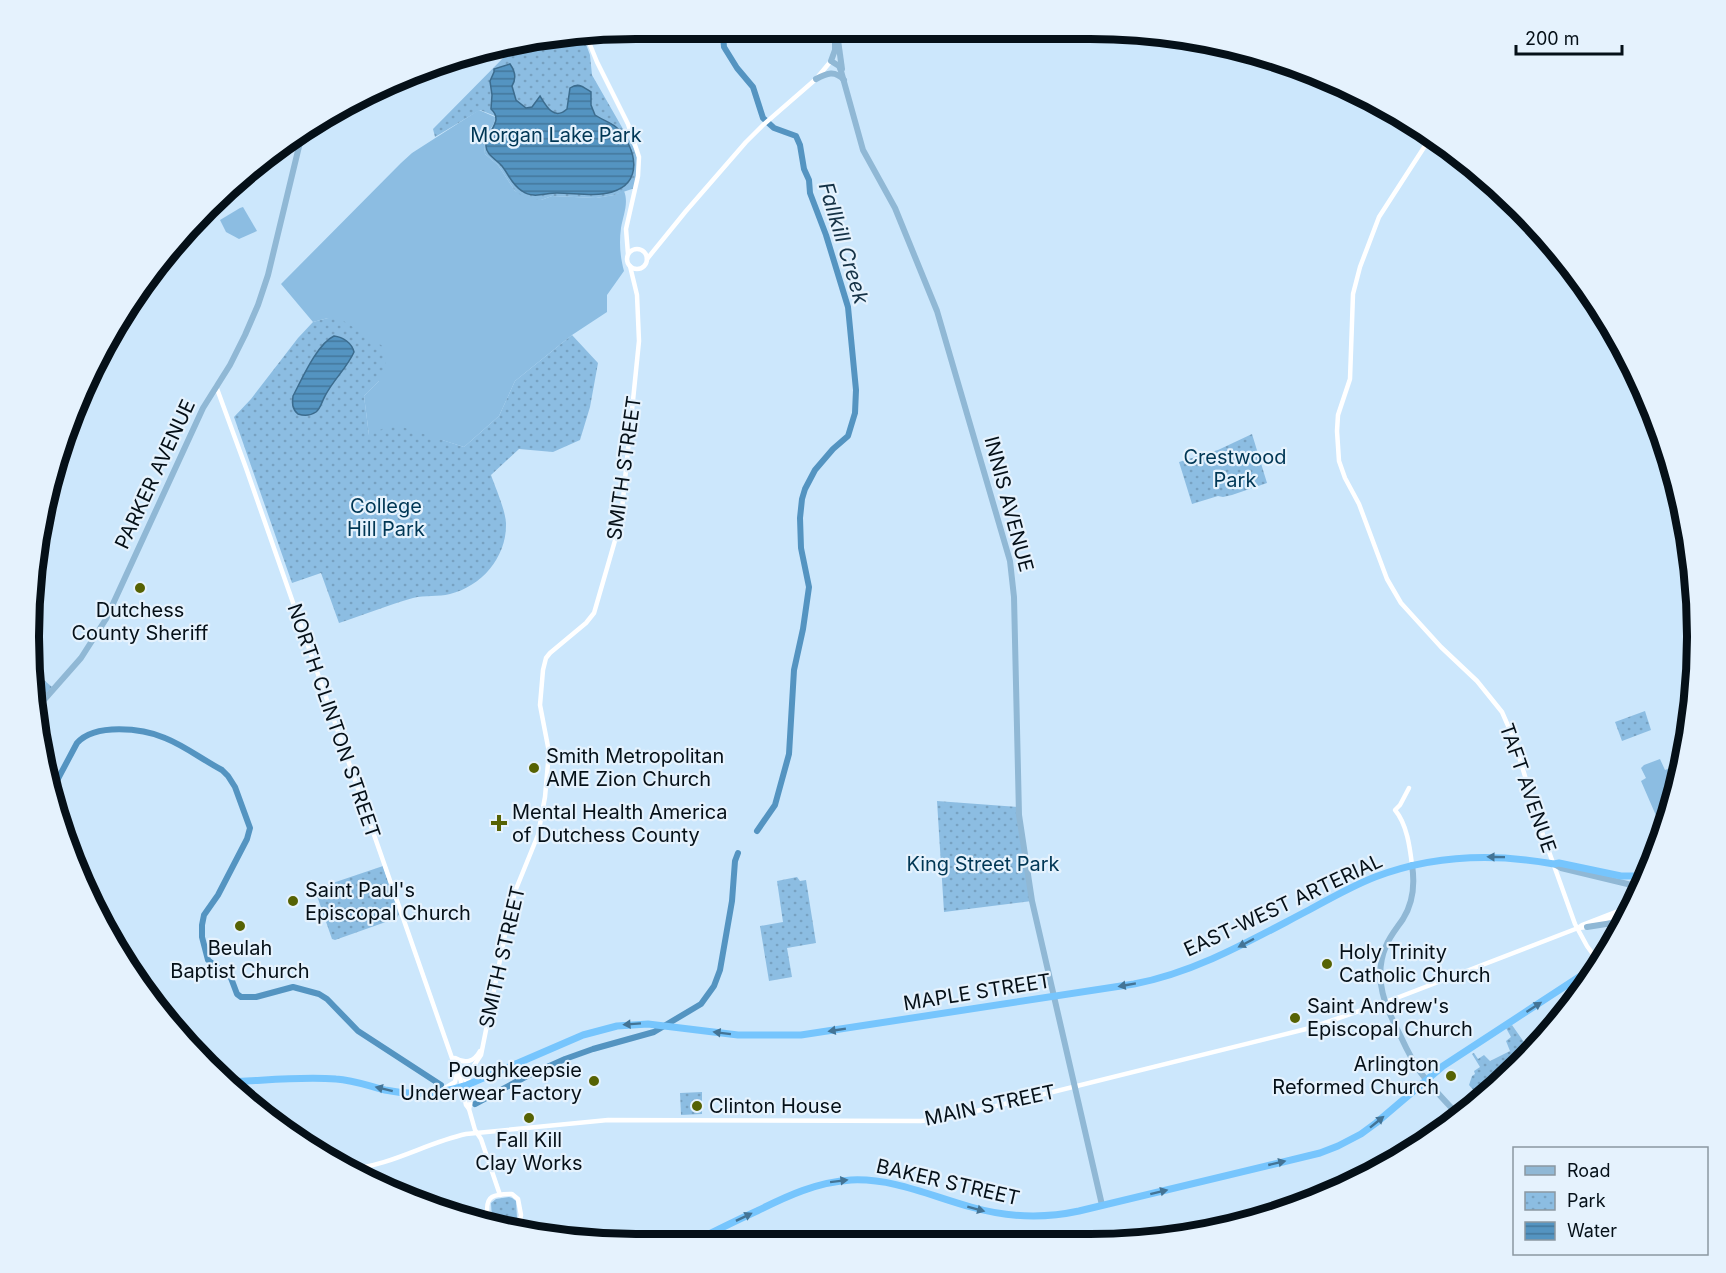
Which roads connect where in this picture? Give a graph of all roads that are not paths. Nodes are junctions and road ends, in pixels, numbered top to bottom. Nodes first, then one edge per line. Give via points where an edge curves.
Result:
1 (836, 39) edge
2 (838, 39) edge
3 (588, 41) edge
4 (831, 61) junction
5 (816, 80) junction
6 (844, 81) junction
7 (1427, 143) edge
8 (300, 144) edge
9 (627, 242) junction
10 (656, 246) junction
11 (635, 249) junction
12 (644, 252) junction
13 (628, 254) junction
14 (647, 259) junction
15 (630, 266) junction
16 (640, 268) junction
17 (634, 282) junction
18 (216, 386) junction
19 (43, 701) edge
20 (1409, 788) dead end
21 (1554, 864) junction
22 (1412, 865) junction
23 (1637, 876) edge
24 (1632, 885) edge
25 (1620, 910) edge
26 (1617, 915) edge
27 (1613, 923) edge
28 (1587, 927) junction
29 (1578, 928) junction
30 (1594, 955) edge
31 (1183, 970) joint
32 (1580, 976) edge
33 (1053, 997) junction
34 (1384, 1003) junction
35 (481, 1048) junction
36 (452, 1056) junction
37 (475, 1065) junction
38 (457, 1070) junction
39 (483, 1078) junction
40 (1426, 1080) junction
41 (238, 1082) edge
42 (465, 1086) junction
43 (1074, 1087) junction
44 (437, 1092) junction
45 (1454, 1110) edge
46 (477, 1133) junction
47 (363, 1167) edge
48 (500, 1195) junction
49 (1102, 1205) junction
50 (488, 1215) edge
51 (518, 1223) edge
52 (708, 1234) edge

1 - 4 main road
2 - 6 main road
3 - 9 street via 628,124 639,157
4 - 5 street
4 - 6 main road, INNIS AVENUE via 838,66
5 - 6 main road via 831,72
5 - 10 street via 763,125
6 - 33 main road, INNIS AVENUE via 863,150 895,208 937,311 1010,561 1018,807 1032,901
7 - 21 street, TAFT AVENUE via 1379,217 1360,267 1353,294 1352,366 1337,423 1338,451 1342,469 1398,598 1502,712
8 - 18 main road, PARKER AVENUE via 265,284 249,326
9 - 11 street
9 - 13 street
10 - 12 street
10 - 14 street
11 - 12 street
11 - 13 street
12 - 14 street
13 - 15 street
14 - 16 street
15 - 16 street
15 - 17 street, SMITH STREET
16 - 17 street
17 - 35 street, SMITH STREET via 639,341 621,520 594,613 546,658 540,705 549,752 545,797 538,836 511,906
18 - 19 main road, PARKER AVENUE via 106,620 81,657
18 - 36 street, NORTH CLINTON STREET
20 - 22 street via 1395,810 1405,832
21 -> 22 highway, EAST-WEST ARTERIAL via 1487,857
21 - 23 highway, EAST-WEST ARTERIAL
21 - 24 main road
21 - 29 street, TAFT AVENUE
22 -> 31 highway, EAST-WEST ARTERIAL via 1358,884 1238,947
22 - 34 main road via 1410,902 1381,962
25 - 29 street, MAIN STREET
26 - 28 street, MAIN STREET
27 - 28 main road
28 - 29 street, MAIN STREET
29 - 30 street, TAFT AVENUE
29 - 34 street, MAIN STREET
31 -> 33 highway, MAPLE STREET via 1140,983
40 -> 32 highway, BAKER STREET
33 -> 39 highway, MAPLE STREET via 821,1033 738,1035 660,1024 605,1028
33 - 43 main road, INNIS AVENUE
34 - 40 main road
34 - 43 street, MAIN STREET via 1310,1028
35 - 36 street via 475,1059 467,1062
35 - 37 street, SMITH STREET
36 - 38 street, NORTH CLINTON STREET
36 - 42 street, NORTH CLINTON STREET
37 - 39 street via 473,1072
37 - 42 street, SMITH STREET
38 - 42 street, NORTH CLINTON STREET
38 - 44 street via 454,1083
39 - 42 highway
40 - 45 main road
49 -> 40 highway, BAKER STREET via 1320,1153 1371,1127
44 -> 41 highway via 401,1092 331,1079
42 - 44 highway
42 - 46 street, NORTH CLINTON STREET via 466,1105
43 - 46 street, MAIN STREET via 928,1121 608,1120
43 - 49 main road, INNIS AVENUE
46 - 47 street, MAIN STREET via 452,1137 405,1156
46 - 48 street, NORTH CLINTON STREET
48 - 50 street via 489,1200
48 - 51 street via 514,1195 519,1202
52 -> 49 highway, BAKER STREET via 803,1190 838,1181 878,1181 984,1211 1022,1216 1060,1214

